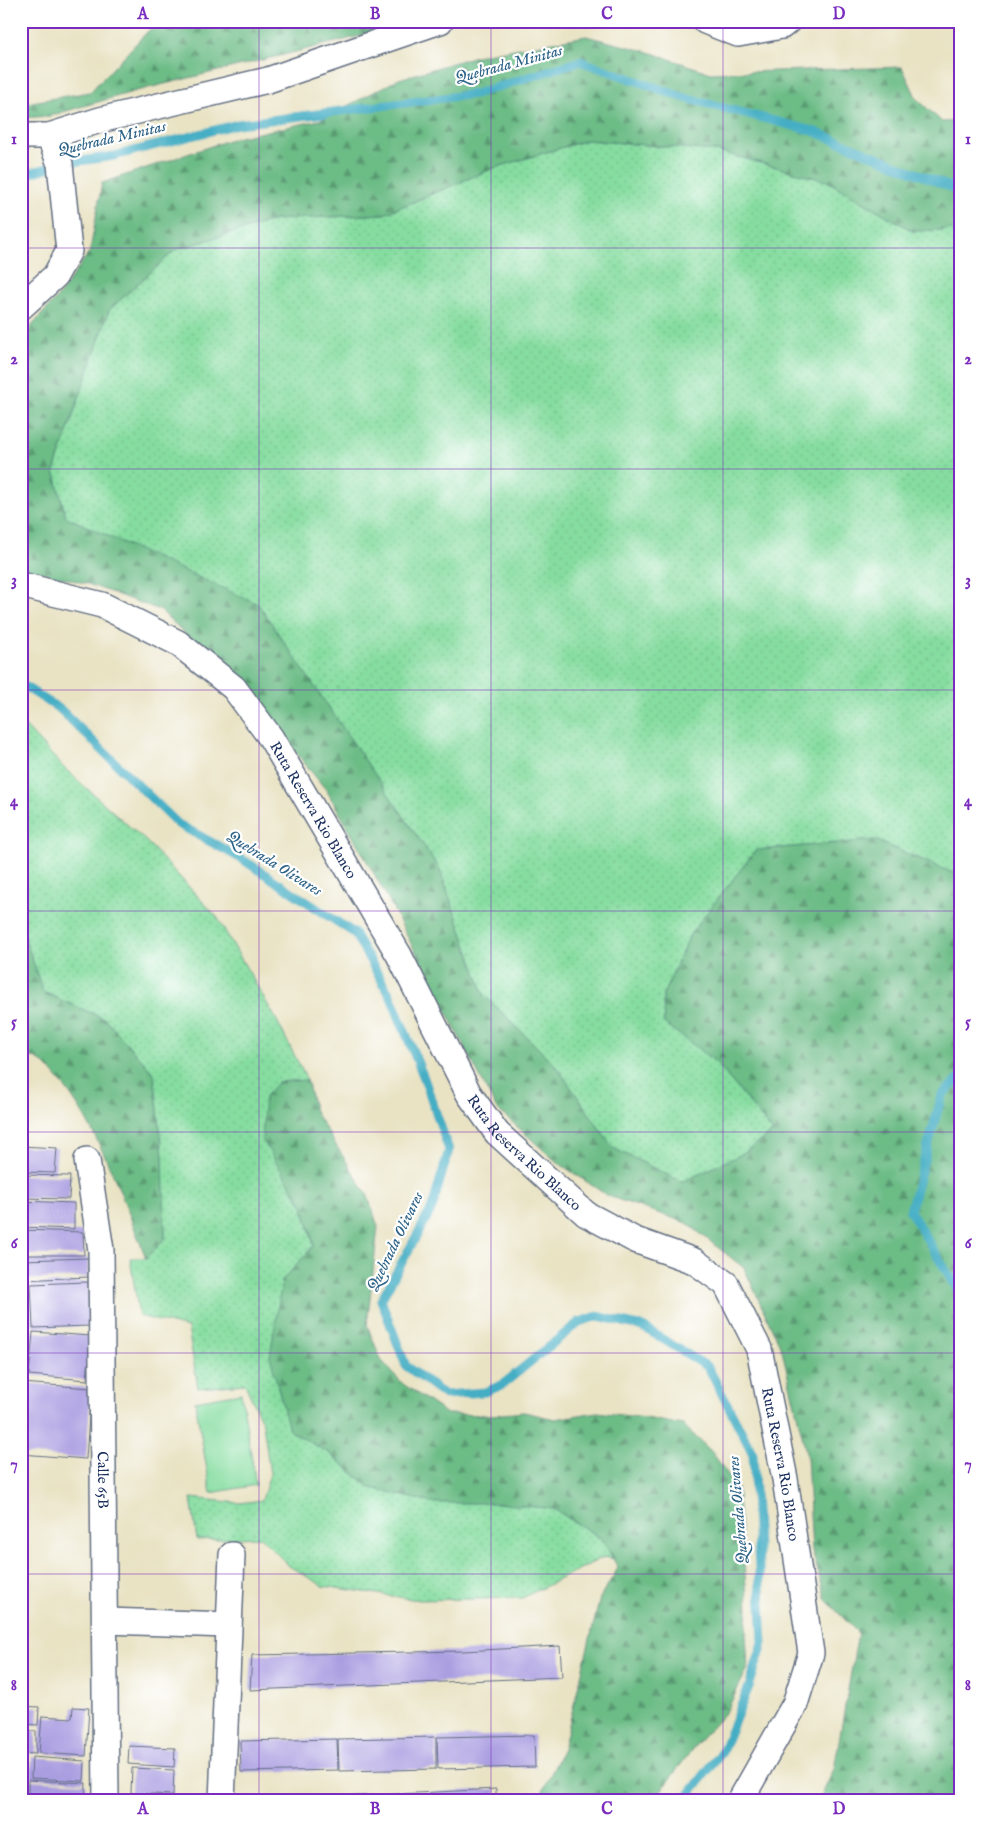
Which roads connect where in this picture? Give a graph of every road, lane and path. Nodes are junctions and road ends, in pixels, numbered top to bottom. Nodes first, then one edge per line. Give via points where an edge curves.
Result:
1 (440, 21) edge
2 (705, 21) edge
3 (788, 21) edge
4 (21, 136) edge
5 (52, 143) junction
6 (21, 307) edge
7 (21, 585) edge
8 (87, 1160) dead end
9 (232, 1555) dead end
10 (106, 1621) junction
11 (229, 1625) junction
12 (106, 1801) edge
13 (222, 1801) edge
14 (740, 1801) edge

1 - 5 street via 268,80 100,120
2 - 3 street via 738,34 782,26
4 - 5 street
5 - 6 street via 61,174 69,251 56,276
7 - 14 street, Ruta Reserva Rio Blanco via 102,605 178,643 234,688 271,738 400,955 469,1094 497,1133 586,1214 635,1240 694,1261 726,1284 758,1349 785,1479 811,1653 795,1704
8 - 10 street, Calle 65B via 101,1250
9 - 11 street
10 - 11 street
10 - 12 street, Calle 65B
11 - 13 street

